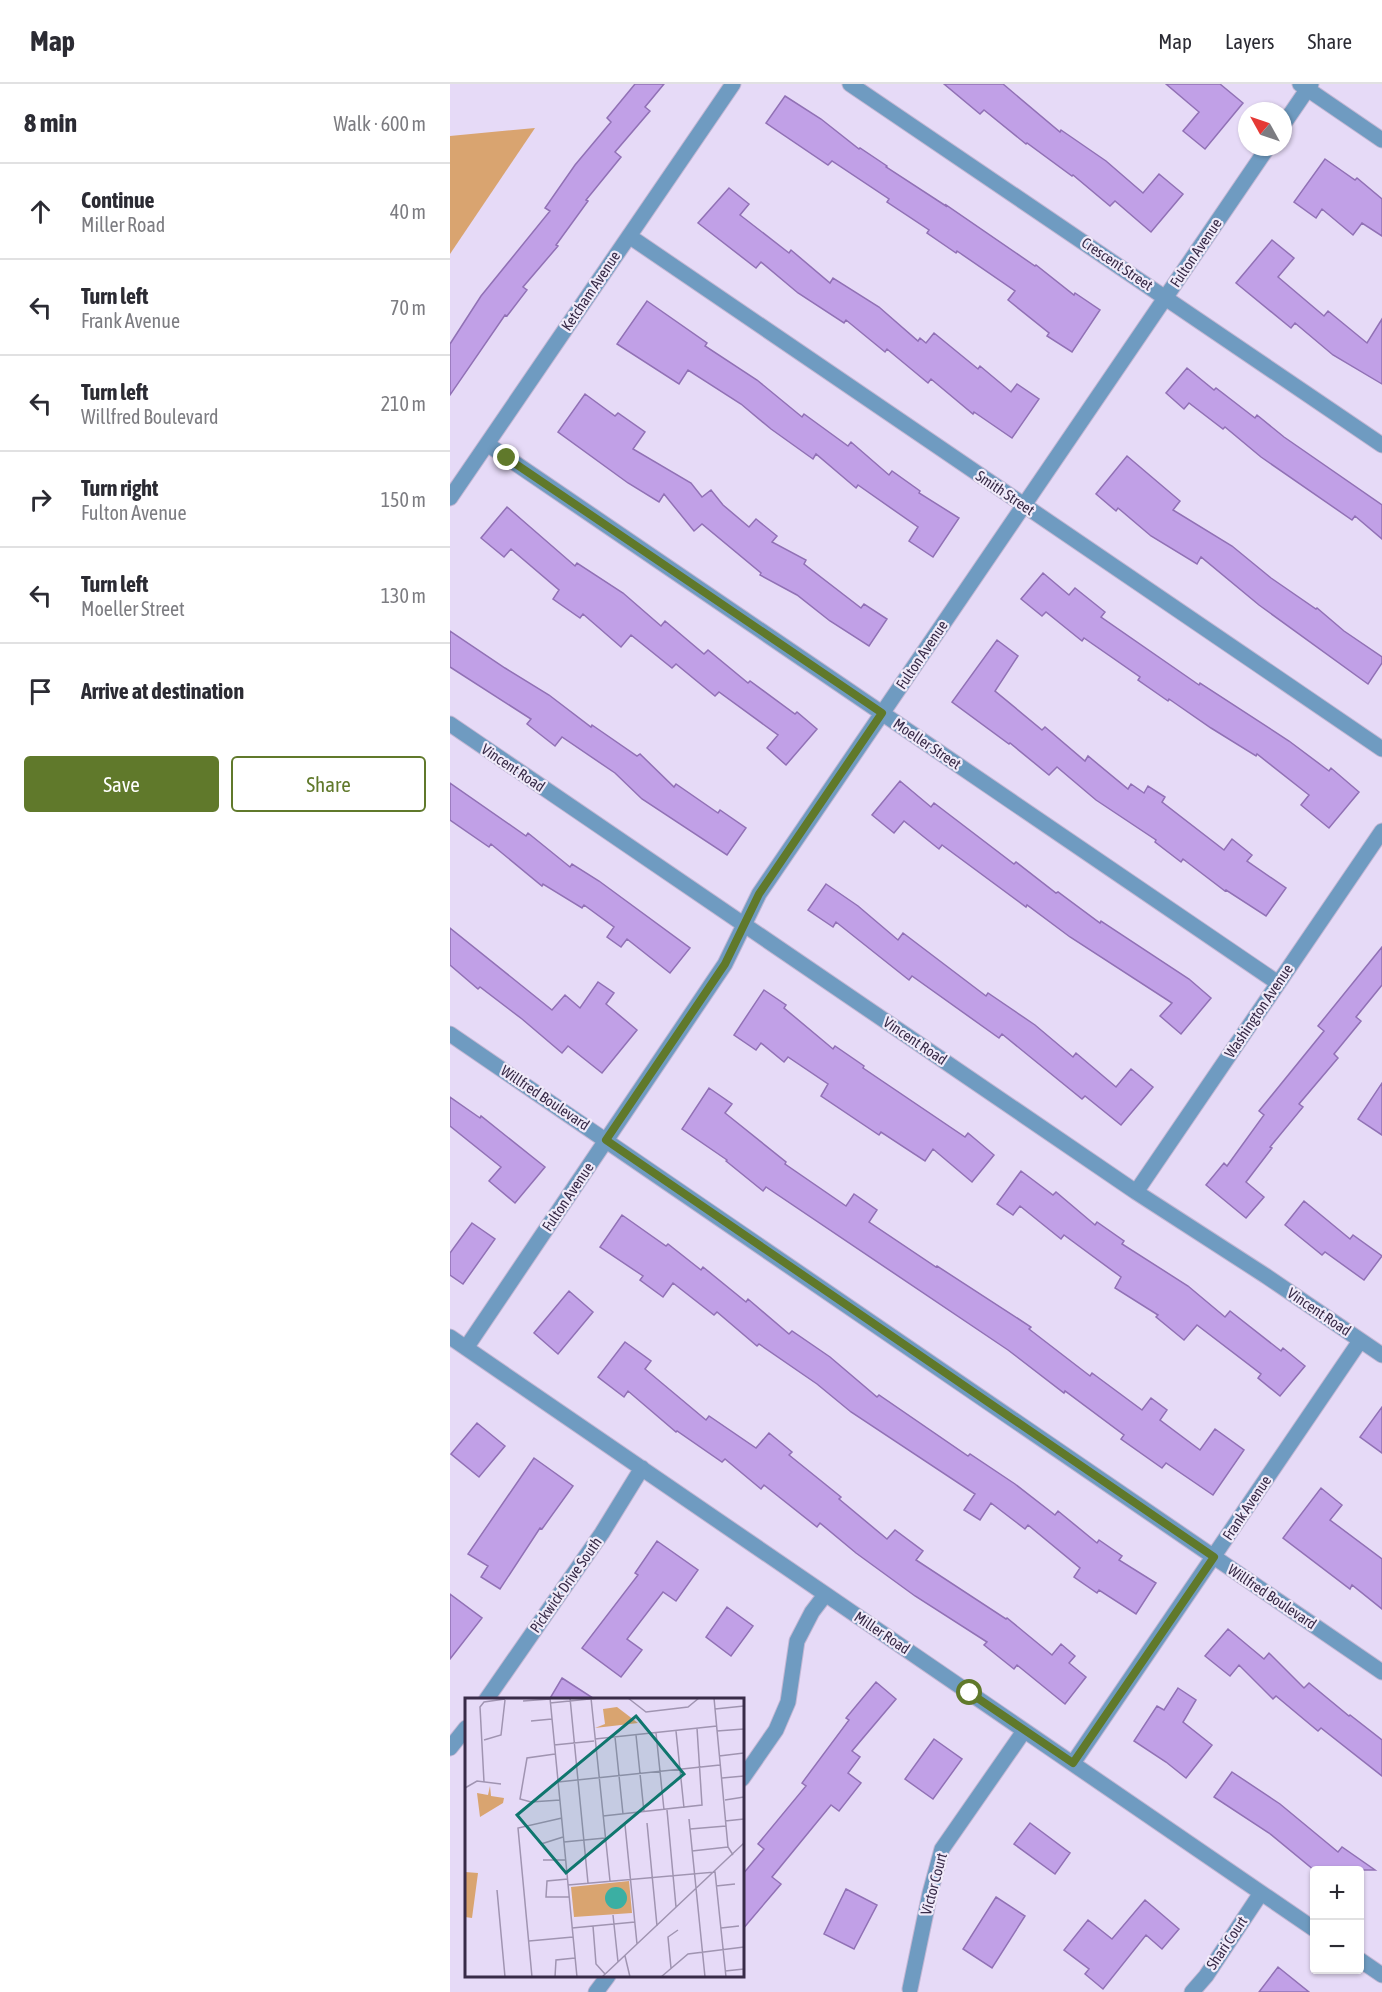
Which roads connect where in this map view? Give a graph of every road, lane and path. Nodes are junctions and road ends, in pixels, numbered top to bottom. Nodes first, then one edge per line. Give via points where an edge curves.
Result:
1 (733, 84) edge
2 (850, 84) edge
3 (1306, 86) edge
4 (1292, 110) edge
5 (1382, 140) edge
6 (1262, 156) edge
7 (629, 236) junction
8 (1166, 297) junction
9 (487, 444) junction
10 (1382, 445) edge
11 (450, 498) edge
12 (1024, 505) junction
13 (882, 713) junction
14 (450, 724) edge
15 (1382, 749) edge
16 (1382, 831) edge
17 (744, 925) junction
18 (1278, 983) junction
19 (450, 1034) edge
20 (606, 1140) junction
21 (1136, 1192) junction
22 (450, 1337) edge
23 (1360, 1341) junction
24 (466, 1348) junction
25 (1382, 1355) edge
26 (642, 1468) junction
27 (1214, 1557) junction
28 (825, 1595) junction
29 (1382, 1672) edge
30 (487, 1698) edge
31 (465, 1729) edge
32 (1024, 1731) junction
33 (450, 1748) edge
34 (1073, 1763) junction
35 (744, 1776) edge
36 (1261, 1893) junction
37 (1310, 1926) edge
38 (1364, 1963) edge
39 (1382, 1975) edge
40 (607, 1977) edge
41 (910, 1989) dead end
42 (596, 1992) edge
43 (1192, 1992) edge

1 - 7 street, Ketcham Avenue
2 - 8 street, Crescent Street
3 - 4 street
3 - 5 street
6 - 8 street, Fulton Avenue
7 - 9 street, Ketcham Avenue
7 - 12 street, Smith Street
8 - 10 street, Crescent Street
8 - 12 street, Fulton Avenue
9 - 11 street, Ketcham Avenue
9 - 13 street, Moeller Street
12 - 13 street, Fulton Avenue
12 - 15 street, Smith Street
13 - 17 street, Fulton Avenue via 759,894
13 - 18 street, Moeller Street
14 - 17 street, Vincent Road
16 - 18 street, Washington Avenue
17 - 20 street, Fulton Avenue via 725,964
17 - 21 street, Vincent Road
18 - 21 street, Washington Avenue
19 - 20 street, Willfred Boulevard
20 - 24 street, Fulton Avenue
20 - 27 street, Willfred Boulevard
21 - 23 street, Vincent Road
22 - 24 street, Miller Road
23 - 25 street, Vincent Road
23 - 27 street, Frank Avenue
24 - 26 street, Miller Road
26 - 28 street, Miller Road
26 - 30 street, Pickwick Drive South via 602,1533
27 - 29 street, Willfred Boulevard
27 - 34 street, Frank Avenue
28 - 32 street, Miller Road
28 - 35 street via 797,1641 788,1702 776,1730
31 - 33 street
32 - 34 street, Miller Road
32 - 41 street, Victor Court via 942,1849
34 - 36 street, Miller Road
36 - 37 street, Miller Road
36 - 43 street, Shari Court
38 - 39 street
40 - 42 street

